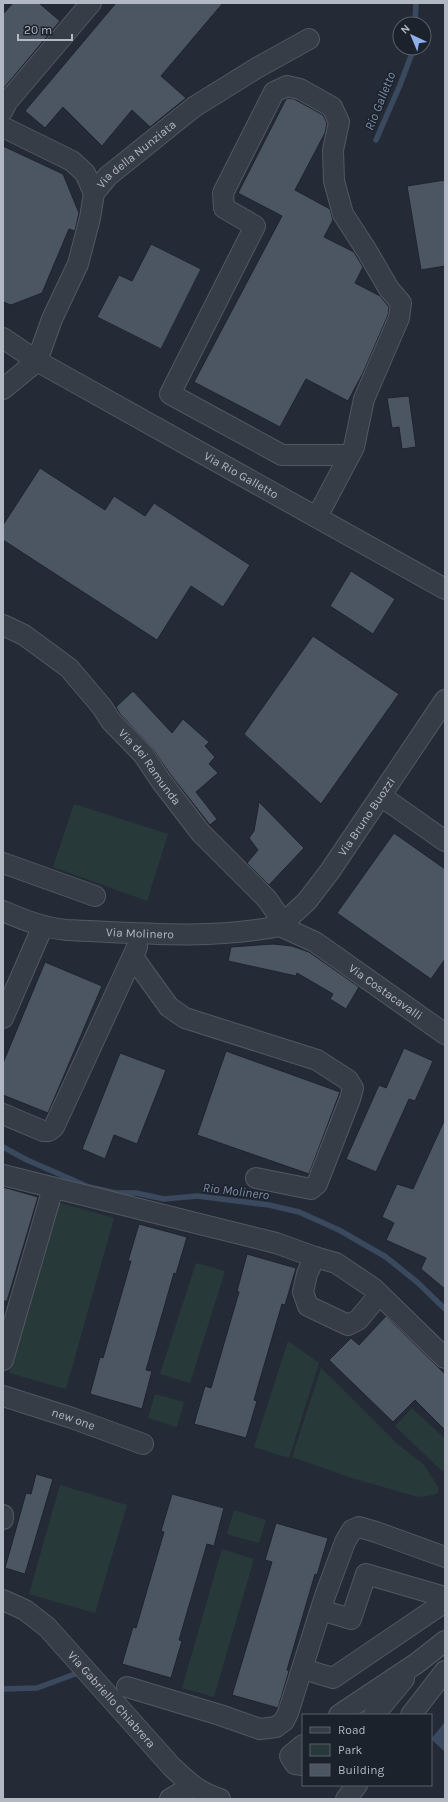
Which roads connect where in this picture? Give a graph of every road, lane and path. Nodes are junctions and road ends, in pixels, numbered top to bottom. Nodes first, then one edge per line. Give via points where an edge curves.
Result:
1 (91, 3) edge
2 (309, 39) dead end
3 (3, 110) edge
4 (3, 128) edge
5 (94, 193) junction
6 (3, 338) edge
7 (37, 360) junction
8 (3, 389) edge
9 (349, 456) junction
10 (317, 517) junction
11 (445, 589) edge
12 (3, 625) edge
13 (445, 700) edge
14 (381, 796) junction
15 (445, 842) edge
16 (3, 863) edge
17 (95, 896) dead end
18 (3, 911) edge
19 (43, 926) junction
20 (280, 926) junction
21 (142, 933) junction
22 (132, 957) junction
23 (3, 1018) edge
24 (445, 1034) edge
25 (3, 1114) edge
26 (3, 1175) edge
27 (256, 1178) dead end
28 (52, 1188) junction
29 (315, 1257) junction
30 (379, 1295) junction
31 (445, 1358) edge
32 (3, 1360) edge
33 (3, 1396) edge
34 (143, 1444) dead end
35 (3, 1515) edge
36 (3, 1519) edge
37 (445, 1557) edge
38 (445, 1597) edge
39 (3, 1600) edge
40 (445, 1602) edge
41 (321, 1610) junction
42 (445, 1641) edge
43 (417, 1663) junction
44 (303, 1669) junction
45 (440, 1677) edge
46 (127, 1687) dead end
47 (340, 1714) edge
48 (375, 1714) edge
49 (412, 1714) edge
50 (302, 1747) edge
51 (302, 1765) edge
52 (192, 1786) junction
53 (355, 1786) edge
54 (170, 1799) edge
55 (220, 1799) edge
56 (346, 1799) edge

1 - 3 street
2 - 5 street, Via della Nunziata via 255,69 194,108 108,176
4 - 5 street via 72,161 85,173
5 - 7 street, Via della Nunziata via 78,264 52,319
6 - 7 street, Via Rio Galletto
7 - 8 street, Via della Nunziata
7 - 10 street, Via Rio Galletto
9 - 9 street via 354,447 364,399 400,318 401,303 389,289 343,214 334,181 333,150 339,122 332,107 300,89 287,86 274,92 222,193 224,208 255,226 170,394 282,456
9 - 10 street
10 - 11 street, Via Rio Galletto
12 - 20 street, Via dei Ramunda via 24,635 68,668 102,707 110,721 143,754 201,833 267,899 276,912
13 - 14 street, Via Bruno Buozzi
14 - 15 street
14 - 20 street, Via Bruno Buozzi via 307,901
16 - 17 street
18 - 19 street, Via Molinero
19 - 21 street, Via Molinero via 50,929
19 - 23 street
20 - 21 street, Via Molinero via 234,933
20 - 24 street, Via Costacavalli via 315,942
21 - 22 street
22 - 25 street via 54,1127 49,1131 43,1131
22 - 27 street via 170,1007 185,1018 317,1060 348,1080 353,1088 317,1184 311,1189
26 - 28 street
28 - 29 street via 276,1243
28 - 32 street
29 - 30 street via 336,1263
29 - 30 street via 307,1274 303,1292 308,1306 348,1325 358,1320
30 - 31 street
33 - 34 street, new one
35 - 36 street
37 - 41 street via 359,1527 352,1530 345,1542
38 - 41 street via 366,1574 351,1619
39 - 52 street, Via Gabriello Chiabrera via 25,1610 47,1627
40 - 44 street via 334,1678
41 - 44 street
42 - 43 street
43 - 47 street
43 - 48 street
44 - 46 street via 284,1721 276,1727 260,1729
45 - 49 street
50 - 51 street via 290,1756 295,1764
52 - 54 street
52 - 55 street, Via Gabriello Chiabrera via 204,1794
53 - 56 street

